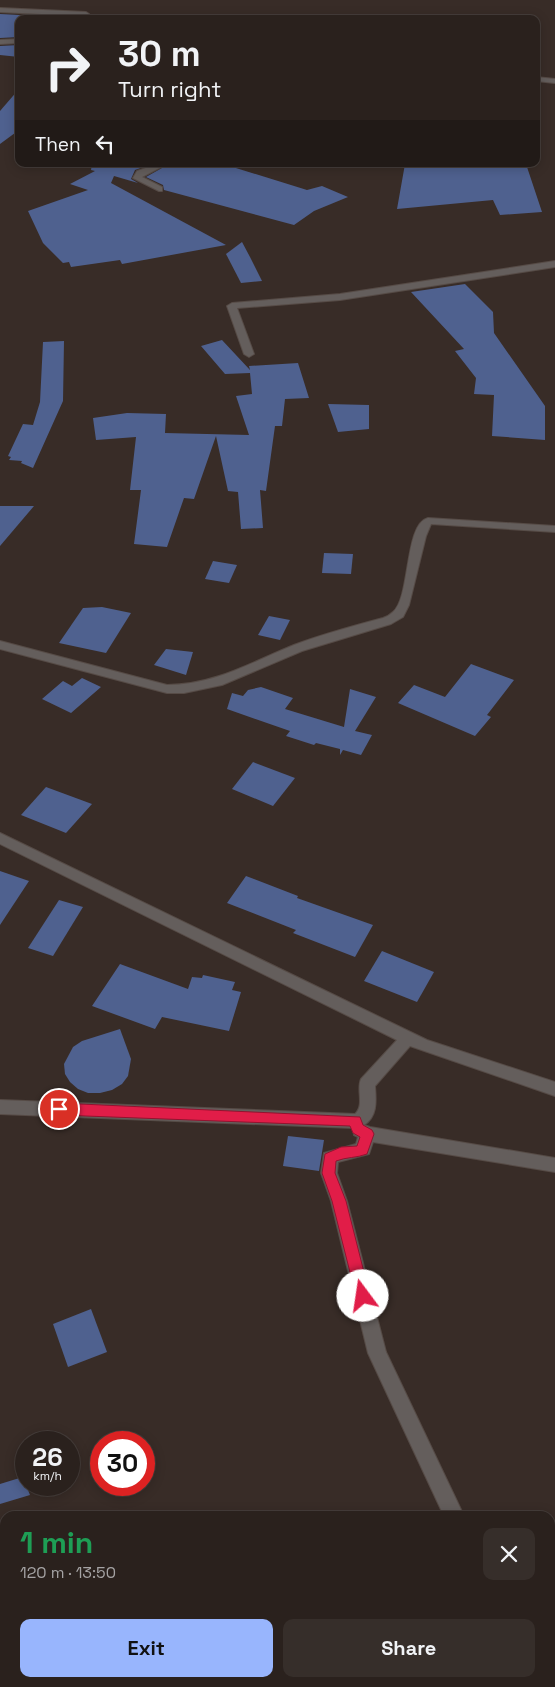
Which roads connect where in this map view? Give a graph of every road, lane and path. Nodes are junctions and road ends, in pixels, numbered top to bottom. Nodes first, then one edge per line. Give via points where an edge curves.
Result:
1 (81, 5) dead end
2 (0, 10) edge
3 (60, 15) edge
4 (84, 15) edge
5 (0, 42) edge
6 (15, 42) edge
7 (540, 79) edge
8 (555, 81) edge
9 (155, 167) edge
10 (158, 189) dead end
11 (555, 264) edge
12 (249, 354) dead end
13 (555, 529) edge
14 (0, 644) edge
15 (0, 838) edge
16 (408, 1038) junction
17 (555, 1089) edge
18 (0, 1107) edge
19 (361, 1128) junction
20 (555, 1165) edge
21 (452, 1511) edge

1 - 4 street
2 - 3 street
5 - 6 street
7 - 8 street
9 - 10 street via 140,173 137,178
11 - 12 street via 340,297 232,306
13 - 14 street via 428,521 420,530 418,550 399,614 190,690 167,689
15 - 16 street
16 - 17 street
16 - 19 street via 367,1084 367,1114
18 - 19 street
19 - 20 street
19 - 21 street via 363,1149 341,1152 330,1158 329,1173 377,1353

